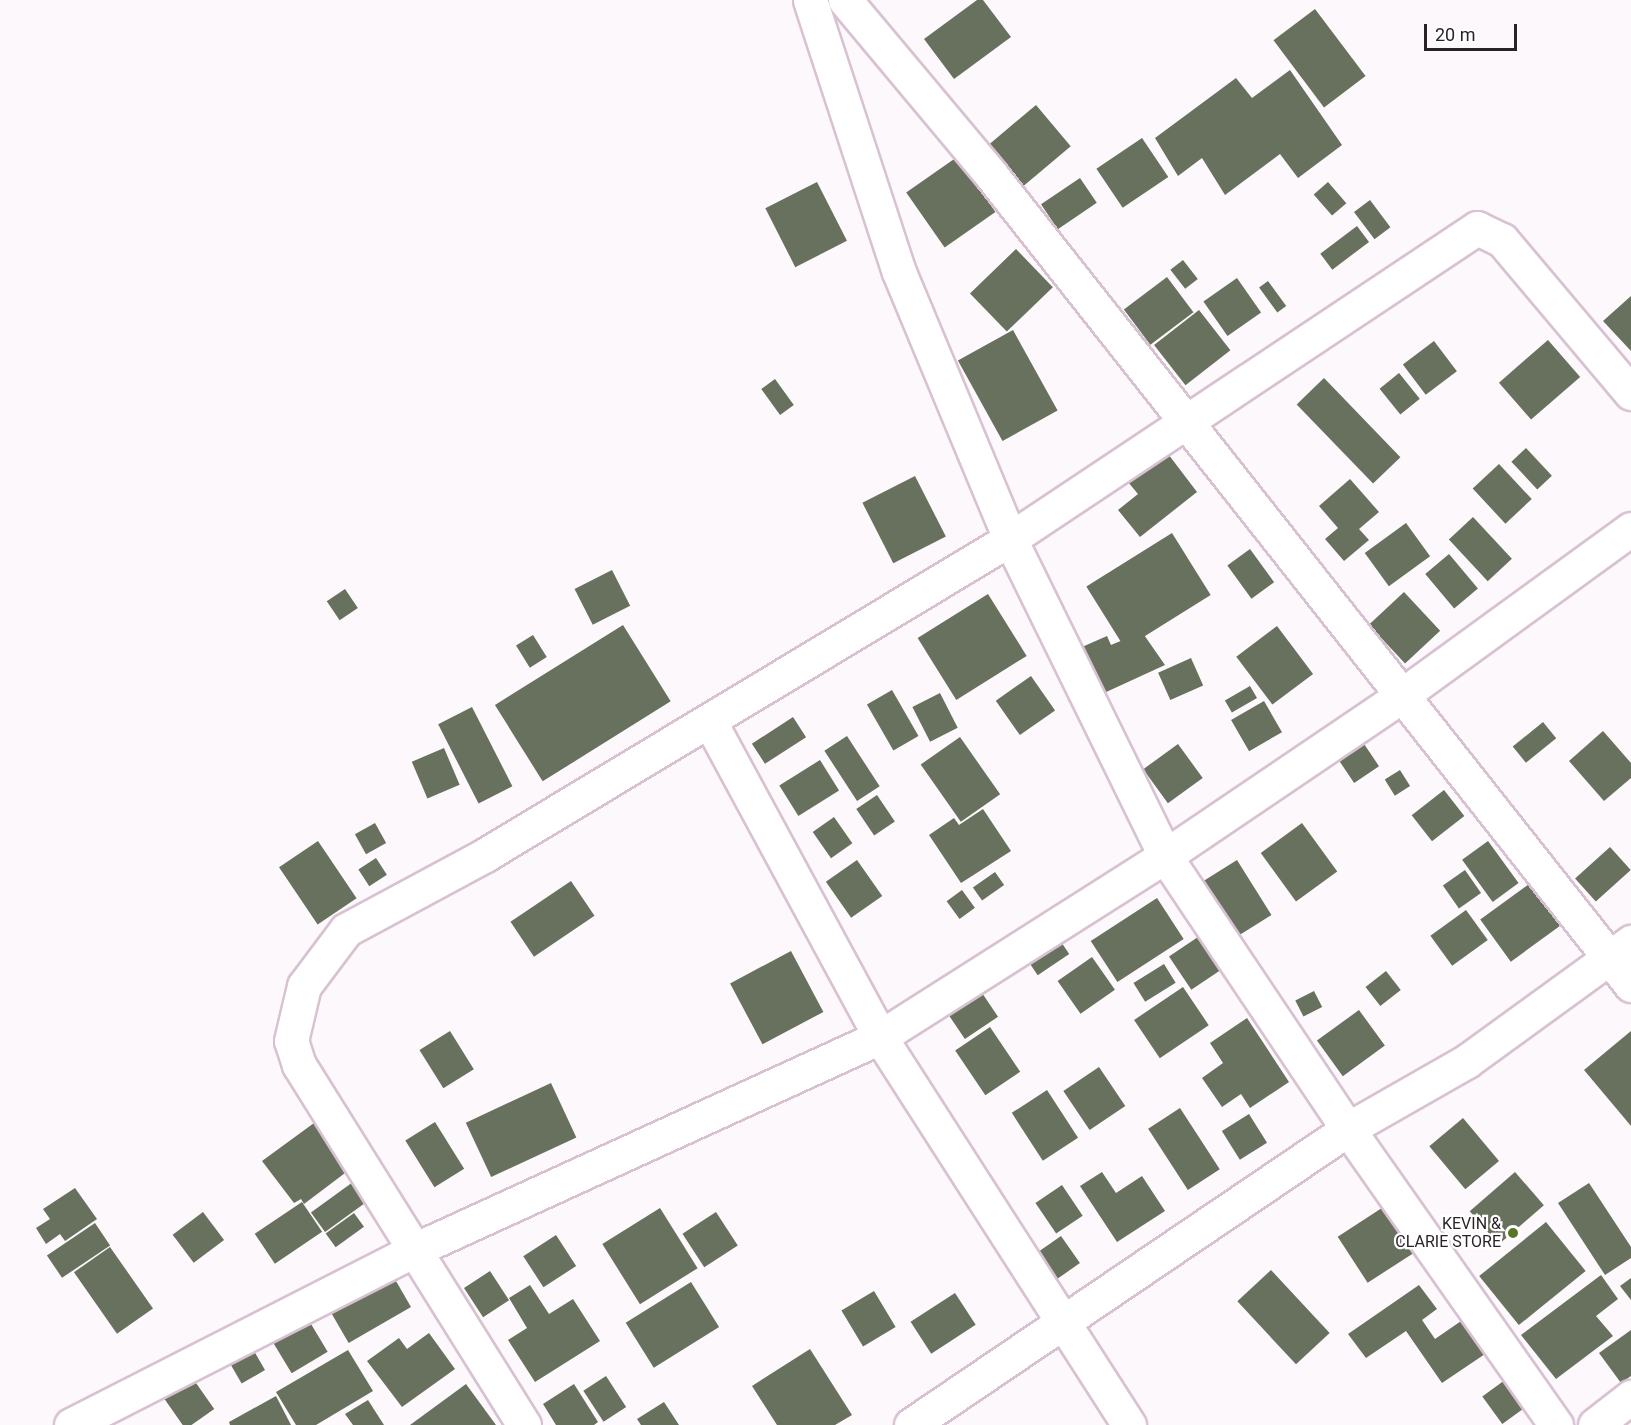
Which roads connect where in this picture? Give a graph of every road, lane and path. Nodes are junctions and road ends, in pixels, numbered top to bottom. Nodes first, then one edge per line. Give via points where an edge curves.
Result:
1 (810, 0) edge
2 (845, 0) edge
3 (1631, 393) edge
4 (1185, 425) junction
5 (1631, 529) edge
6 (1010, 539) junction
7 (1401, 696) junction
8 (710, 722) junction
9 (1166, 856) junction
10 (1620, 950) edge
11 (1631, 985) edge
12 (880, 1037) junction
13 (1348, 1130) junction
14 (412, 1251) junction
15 (1068, 1323) junction
16 (1631, 1397) edge
17 (71, 1425) edge
18 (524, 1425) edge
19 (911, 1425) edge
20 (1129, 1425) edge
21 (1556, 1425) edge
22 (1595, 1425) edge

1 - 6 street via 899,272
2 - 4 street via 992,176
3 - 4 street via 1502,240 1477,228
4 - 6 street
4 - 7 street
5 - 7 street
6 - 8 street
6 - 9 street
7 - 9 street
7 - 10 street
8 - 12 street
8 - 14 street via 346,930 304,986 291,1041 299,1065
9 - 12 street
9 - 13 street
10 - 11 street
10 - 13 street via 1467,1061
12 - 14 street
12 - 15 street
13 - 15 street
13 - 21 street
14 - 17 street
14 - 18 street
15 - 19 street
15 - 20 street
16 - 22 street

